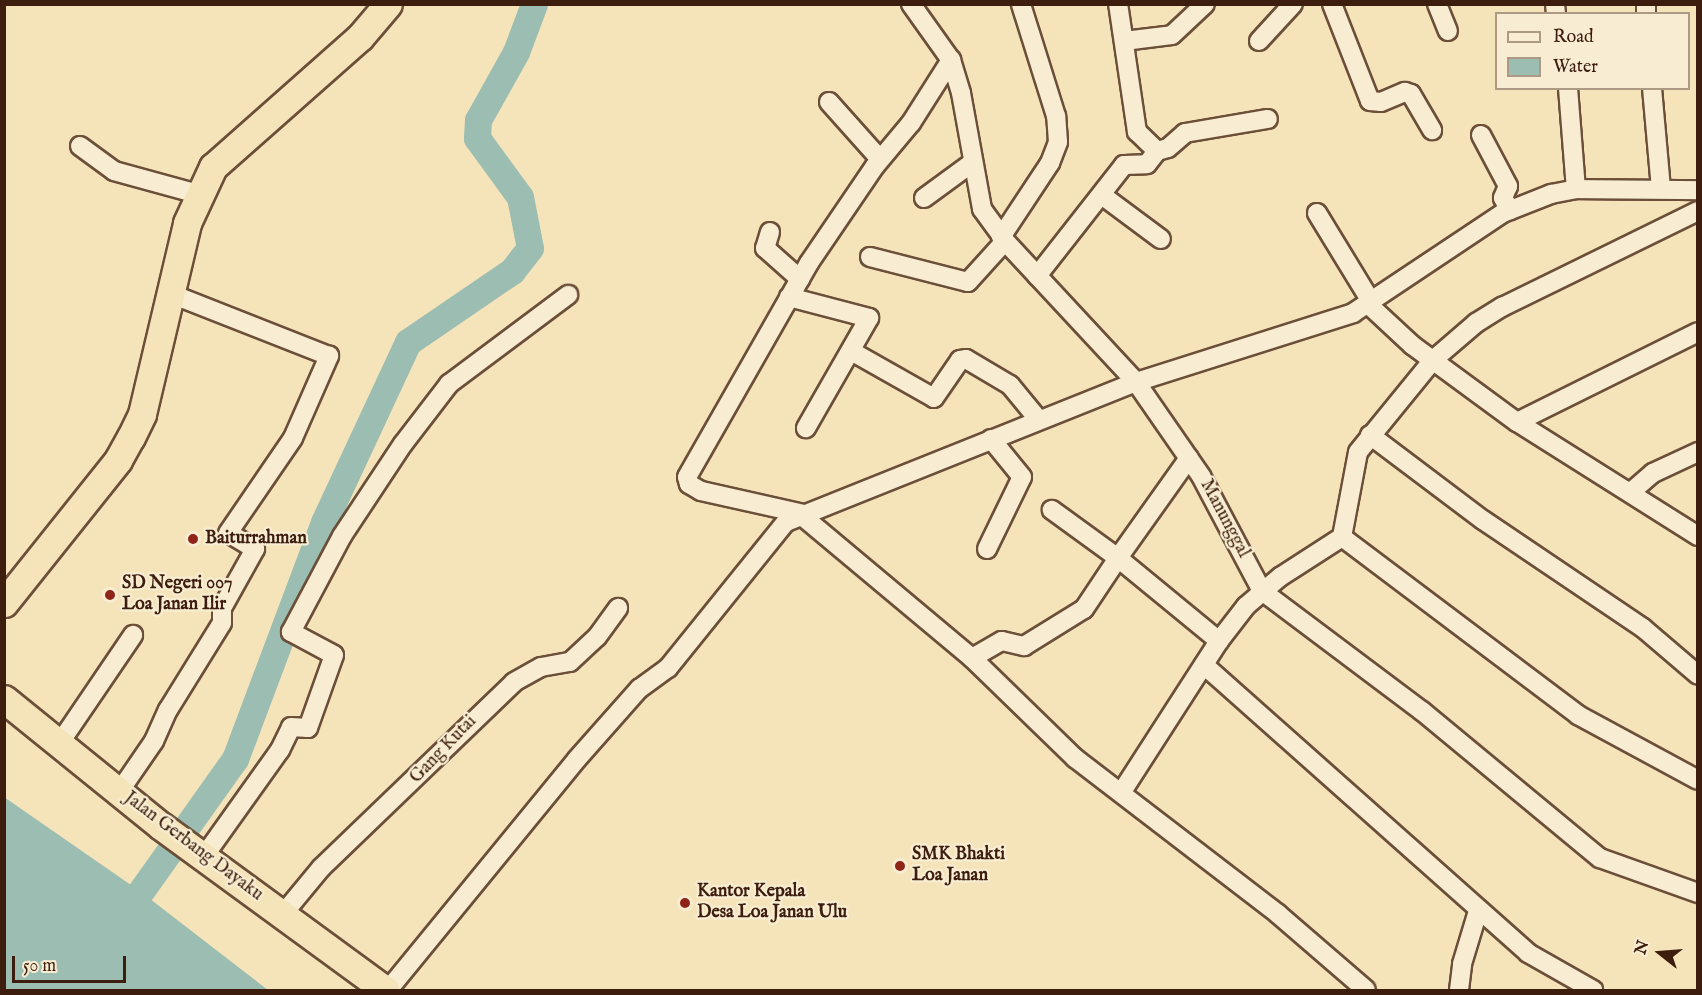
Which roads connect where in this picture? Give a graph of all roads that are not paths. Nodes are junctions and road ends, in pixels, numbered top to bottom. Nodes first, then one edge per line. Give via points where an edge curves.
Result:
1 (388, 4) edge
2 (911, 4) edge
3 (1021, 4) edge
4 (1118, 4) edge
5 (1205, 4) edge
6 (1293, 4) edge
7 (1332, 4) edge
8 (1437, 4) edge
9 (1448, 31) dead end
10 (1124, 41) junction
11 (1259, 41) dead end
12 (951, 60) junction
13 (1568, 90) edge
14 (1652, 90) edge
15 (829, 102) dead end
16 (1268, 119) dead end
17 (1432, 130) dead end
18 (1481, 135) dead end
19 (80, 146) dead end
20 (1157, 151) junction
21 (880, 159) junction
22 (973, 162) junction
23 (1576, 189) junction
24 (1660, 189) junction
25 (1698, 190) edge
26 (198, 194) junction
27 (1103, 196) junction
28 (924, 198) dead end
29 (1510, 210) junction
30 (1698, 211) edge
31 (1317, 213) dead end
32 (770, 232) dead end
33 (1003, 239) junction
34 (1161, 239) dead end
35 (870, 257) dead end
36 (1036, 276) junction
37 (800, 279) junction
38 (172, 294) junction
39 (568, 295) dead end
40 (789, 297) junction
41 (1370, 304) junction
42 (1698, 332) edge
43 (851, 351) junction
44 (1433, 360) junction
45 (1136, 382) junction
46 (1038, 419) junction
47 (1517, 422) junction
48 (806, 428) dead end
49 (1370, 435) junction
50 (991, 439) junction
51 (1698, 452) edge
52 (1189, 458) junction
53 (1631, 492) junction
54 (1052, 510) dead end
55 (802, 514) junction
56 (1698, 536) edge
57 (1342, 537) junction
58 (987, 549) dead end
59 (1118, 558) junction
60 (1262, 591) junction
61 (4, 603) edge
62 (618, 608) dead end
63 (133, 635) dead end
64 (1219, 641) junction
65 (972, 658) junction
66 (1203, 665) junction
67 (1698, 675) edge
68 (4, 699) edge
69 (58, 744) junction
70 (1698, 780) edge
71 (118, 792) junction
72 (1121, 793) junction
73 (201, 853) junction
74 (1698, 893) edge
75 (1478, 911) junction
76 (283, 915) junction
77 (1358, 988) edge
78 (386, 990) edge
79 (1459, 990) edge
80 (1593, 990) edge

1 - 26 highway via 360,36 236,144 213,167
2 - 12 street, Manunggal
3 - 33 street via 1056,116 1058,142 1050,163
4 - 10 street
5 - 10 street via 1173,34
6 - 11 street
7 - 17 street via 1370,101 1381,102 1405,92 1412,94
8 - 9 street
10 - 20 street via 1137,132
12 - 21 street via 911,123
12 - 22 street, Manunggal
13 - 23 street
14 - 24 street
15 - 21 street
16 - 20 street via 1185,133 1168,148
18 - 29 street via 1508,186 1503,198
19 - 26 street via 114,171
20 - 27 street via 1147,164 1124,165
21 - 37 street
22 - 28 street
22 - 33 street, Manunggal via 982,209
23 - 24 street
23 - 29 street
24 - 25 street
26 - 38 highway
27 - 34 street
27 - 36 street
29 - 41 street
30 - 44 street via 1502,307 1476,323
31 - 41 street
32 - 37 street via 765,248
33 - 35 street via 968,282
33 - 36 street, Manunggal
36 - 45 street, Manunggal
37 - 40 street
38 - 61 highway via 142,414 131,437 118,460
38 - 71 street via 329,356 293,438 228,533 255,549 222,608 222,623 168,710 154,741
39 - 73 street via 449,384 403,444 342,536 291,632 334,655 308,728 291,727 280,750
40 - 43 street via 868,317
40 - 55 street via 687,479 701,491
41 - 44 street
41 - 45 street
42 - 47 street
43 - 46 street via 934,398 960,360 966,359 1010,386
43 - 48 street
44 - 47 street
44 - 49 street
45 - 46 street
45 - 52 street, Manunggal
46 - 50 street
47 - 53 street
49 - 57 street via 1358,452
49 - 67 street via 1483,520 1643,628
50 - 55 street
50 - 58 street via 1018,470 1022,482
51 - 53 street via 1653,473
52 - 59 street
52 - 60 street, Manunggal
53 - 56 street
54 - 59 street
55 - 65 street
55 - 78 street via 781,526 668,668 639,689 577,759
57 - 60 street
57 - 70 street via 1578,715
59 - 64 street
59 - 65 street via 1084,609 1024,646 1002,641
60 - 64 street
60 - 74 street, Manunggal via 1440,726 1600,858
62 - 76 street, Gang Kutai via 570,662 541,667 514,682 321,868
63 - 69 street
64 - 66 street
65 - 72 street via 1067,751
66 - 72 street
66 - 75 street
68 - 69 highway, Jalan Gerbang Dayaku
69 - 71 highway, Jalan Gerbang Dayaku
71 - 73 highway, Jalan Gerbang Dayaku
72 - 77 street via 1278,914
73 - 76 highway, Jalan Gerbang Dayaku
75 - 79 street via 1462,964
75 - 80 street via 1528,953
76 - 78 highway, Jalan Gerbang Dayaku

